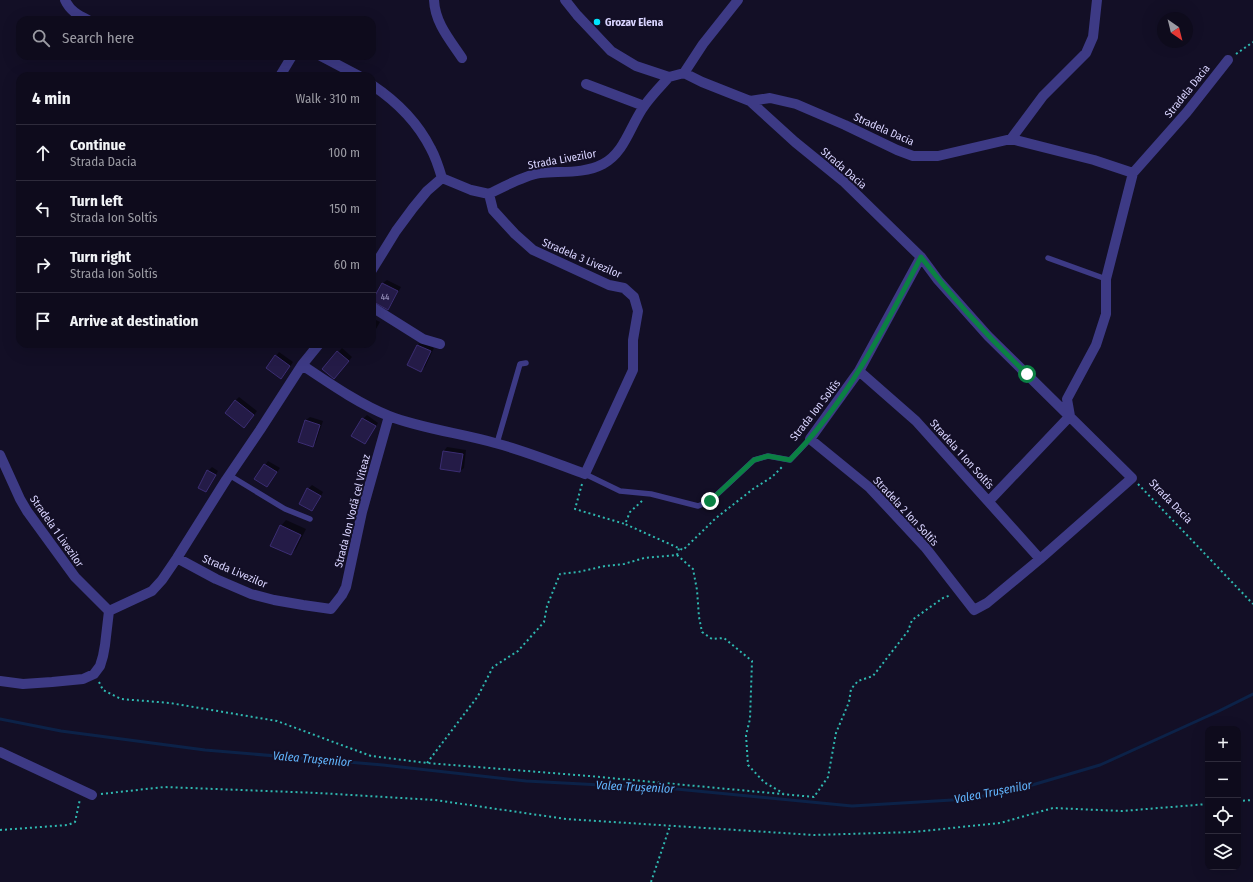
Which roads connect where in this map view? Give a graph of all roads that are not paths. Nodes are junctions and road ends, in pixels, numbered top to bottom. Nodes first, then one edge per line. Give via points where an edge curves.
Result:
1 (65, 0) edge
2 (434, 0) edge
3 (565, 0) edge
4 (738, 0) edge
5 (1088, 0) edge
6 (1097, 0) edge
7 (1095, 11) junction
8 (80, 16) edge
9 (462, 58) dead end
10 (290, 60) edge
11 (329, 60) edge
12 (1228, 60) road end
13 (282, 72) edge
14 (351, 72) edge
15 (684, 73) junction
16 (668, 76) junction
17 (586, 84) dead end
18 (376, 88) edge
19 (750, 101) junction
20 (644, 106) junction
21 (1011, 139) junction
22 (1133, 173) junction
23 (442, 178) junction
24 (489, 194) junction
25 (921, 257) junction
26 (1048, 258) dead end
27 (376, 264) edge
28 (1106, 279) junction
29 (376, 310) edge
30 (440, 344) dead end
31 (316, 348) edge
32 (526, 363) dead end
33 (302, 365) junction
34 (859, 371) junction
35 (388, 416) junction
36 (1070, 416) junction
37 (810, 439) junction
38 (497, 443) junction
39 (0, 455) edge
40 (585, 474) junction
41 (229, 475) junction
42 (989, 502) junction
43 (310, 519) dead end
44 (177, 558) junction
45 (1040, 559) junction
46 (331, 609) joint
47 (109, 611) junction
48 (0, 681) edge
49 (0, 752) edge
50 (92, 795) road end

1 - 8 street
2 - 9 street via 437,19
3 - 16 street via 611,51 636,66
4 - 15 street
5 - 7 street
6 - 7 street
7 - 21 street via 1093,37 1086,54 1043,96
10 - 13 street
11 - 14 street
12 - 22 street, Stradela Dacia via 1187,112
15 - 16 street
15 - 19 street, Strada Dacia
16 - 20 street, Strada Livezilor
17 - 20 street
18 - 23 street via 397,104 422,134 432,149
19 - 21 street, Stradela Dacia via 770,98 796,104 913,156 938,156
19 - 25 street, Strada Dacia via 843,181
20 - 24 street, Strada Livezilor via 620,149 604,164 581,171 538,174
21 - 22 street, Stradela Dacia via 1094,160
22 - 28 street, Stradela Dacia
23 - 24 street via 471,190
23 - 27 street via 427,190 413,208
24 - 40 street, Stradela 3 Livezilor via 493,210 533,250 609,285 624,288 634,297 638,311 633,340 633,370
25 - 34 street, Strada Ion Soltîs
25 - 36 street, Strada Dacia via 988,336
26 - 28 lane
28 - 36 street via 1106,314 1096,345 1067,399
29 - 30 street via 423,339
31 - 33 street
32 - 38 lane via 520,364
33 - 35 street
33 - 41 street
34 - 37 street, Strada Ion Soltîs
34 - 42 street, Stradela 1 Ion Soltîs via 916,421
35 - 38 street
35 - 46 street, Strada Ion Vodă cel Viteaz via 362,512 346,586
36 - 42 street
36 - 45 street, Strada Dacia via 1132,478
37 - 40 lane, Strada Ion Soltîs via 790,460 768,456 754,460 710,501 698,506 651,494 620,491
37 - 45 street, Stradela 2 Ion Soltîs via 870,488 925,547 974,610 988,603
38 - 40 street
39 - 47 street, Stradela 1 Livezilor via 27,511 75,577
41 - 43 lane via 285,509
41 - 44 street
42 - 45 street, Stradela 1 Ion Soltîs
44 - 46 street, Strada Livezilor via 251,594 302,606
44 - 47 street via 152,591
47 - 48 street via 104,650 100,666 94,674 83,679 52,682 23,684
49 - 50 street

